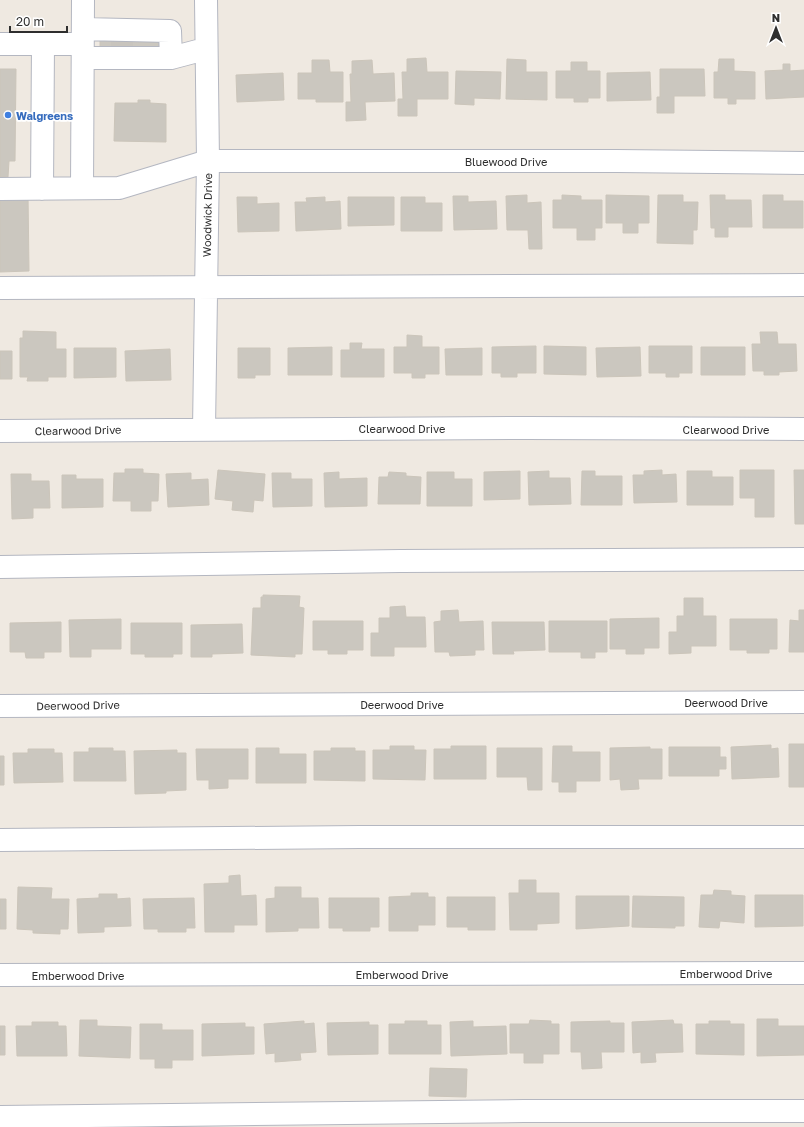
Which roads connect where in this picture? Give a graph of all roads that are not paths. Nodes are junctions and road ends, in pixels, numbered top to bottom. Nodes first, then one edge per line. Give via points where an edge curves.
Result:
1 (83, 0) edge
2 (206, 0) edge
3 (0, 44) edge
4 (43, 44) junction
5 (83, 44) junction
6 (122, 44) junction
7 (205, 49) junction
8 (208, 160) junction
9 (804, 163) edge
10 (42, 188) junction
11 (82, 188) junction
12 (0, 189) edge
13 (804, 285) edge
14 (0, 288) edge
15 (206, 289) junction
16 (204, 429) junction
17 (804, 429) edge
18 (0, 431) edge
19 (804, 559) edge
20 (0, 566) edge
21 (804, 702) edge
22 (0, 706) edge
23 (804, 837) edge
24 (0, 840) edge
25 (804, 973) edge
26 (0, 976) edge
27 (804, 1111) edge
28 (0, 1117) edge

1 - 5 street
2 - 7 street, Woodwick Drive
3 - 4 street
4 - 5 street
4 - 10 street
5 - 6 street
5 - 6 street
5 - 11 street
6 - 7 street via 146,45 171,58
7 - 8 street, Woodwick Drive
8 - 9 street, Bluewood Drive via 617,160
8 - 11 street, Bluewood Drive via 118,188
8 - 15 street, Woodwick Drive
10 - 11 street, Bluewood Drive
10 - 12 street, Bluewood Drive
13 - 15 street via 343,286
14 - 15 street
15 - 16 street, Woodwick Drive
16 - 17 street, Clearwood Drive
16 - 18 street, Clearwood Drive
19 - 20 street
21 - 22 street, Deerwood Drive
23 - 24 street
25 - 26 street, Emberwood Drive
27 - 28 street

